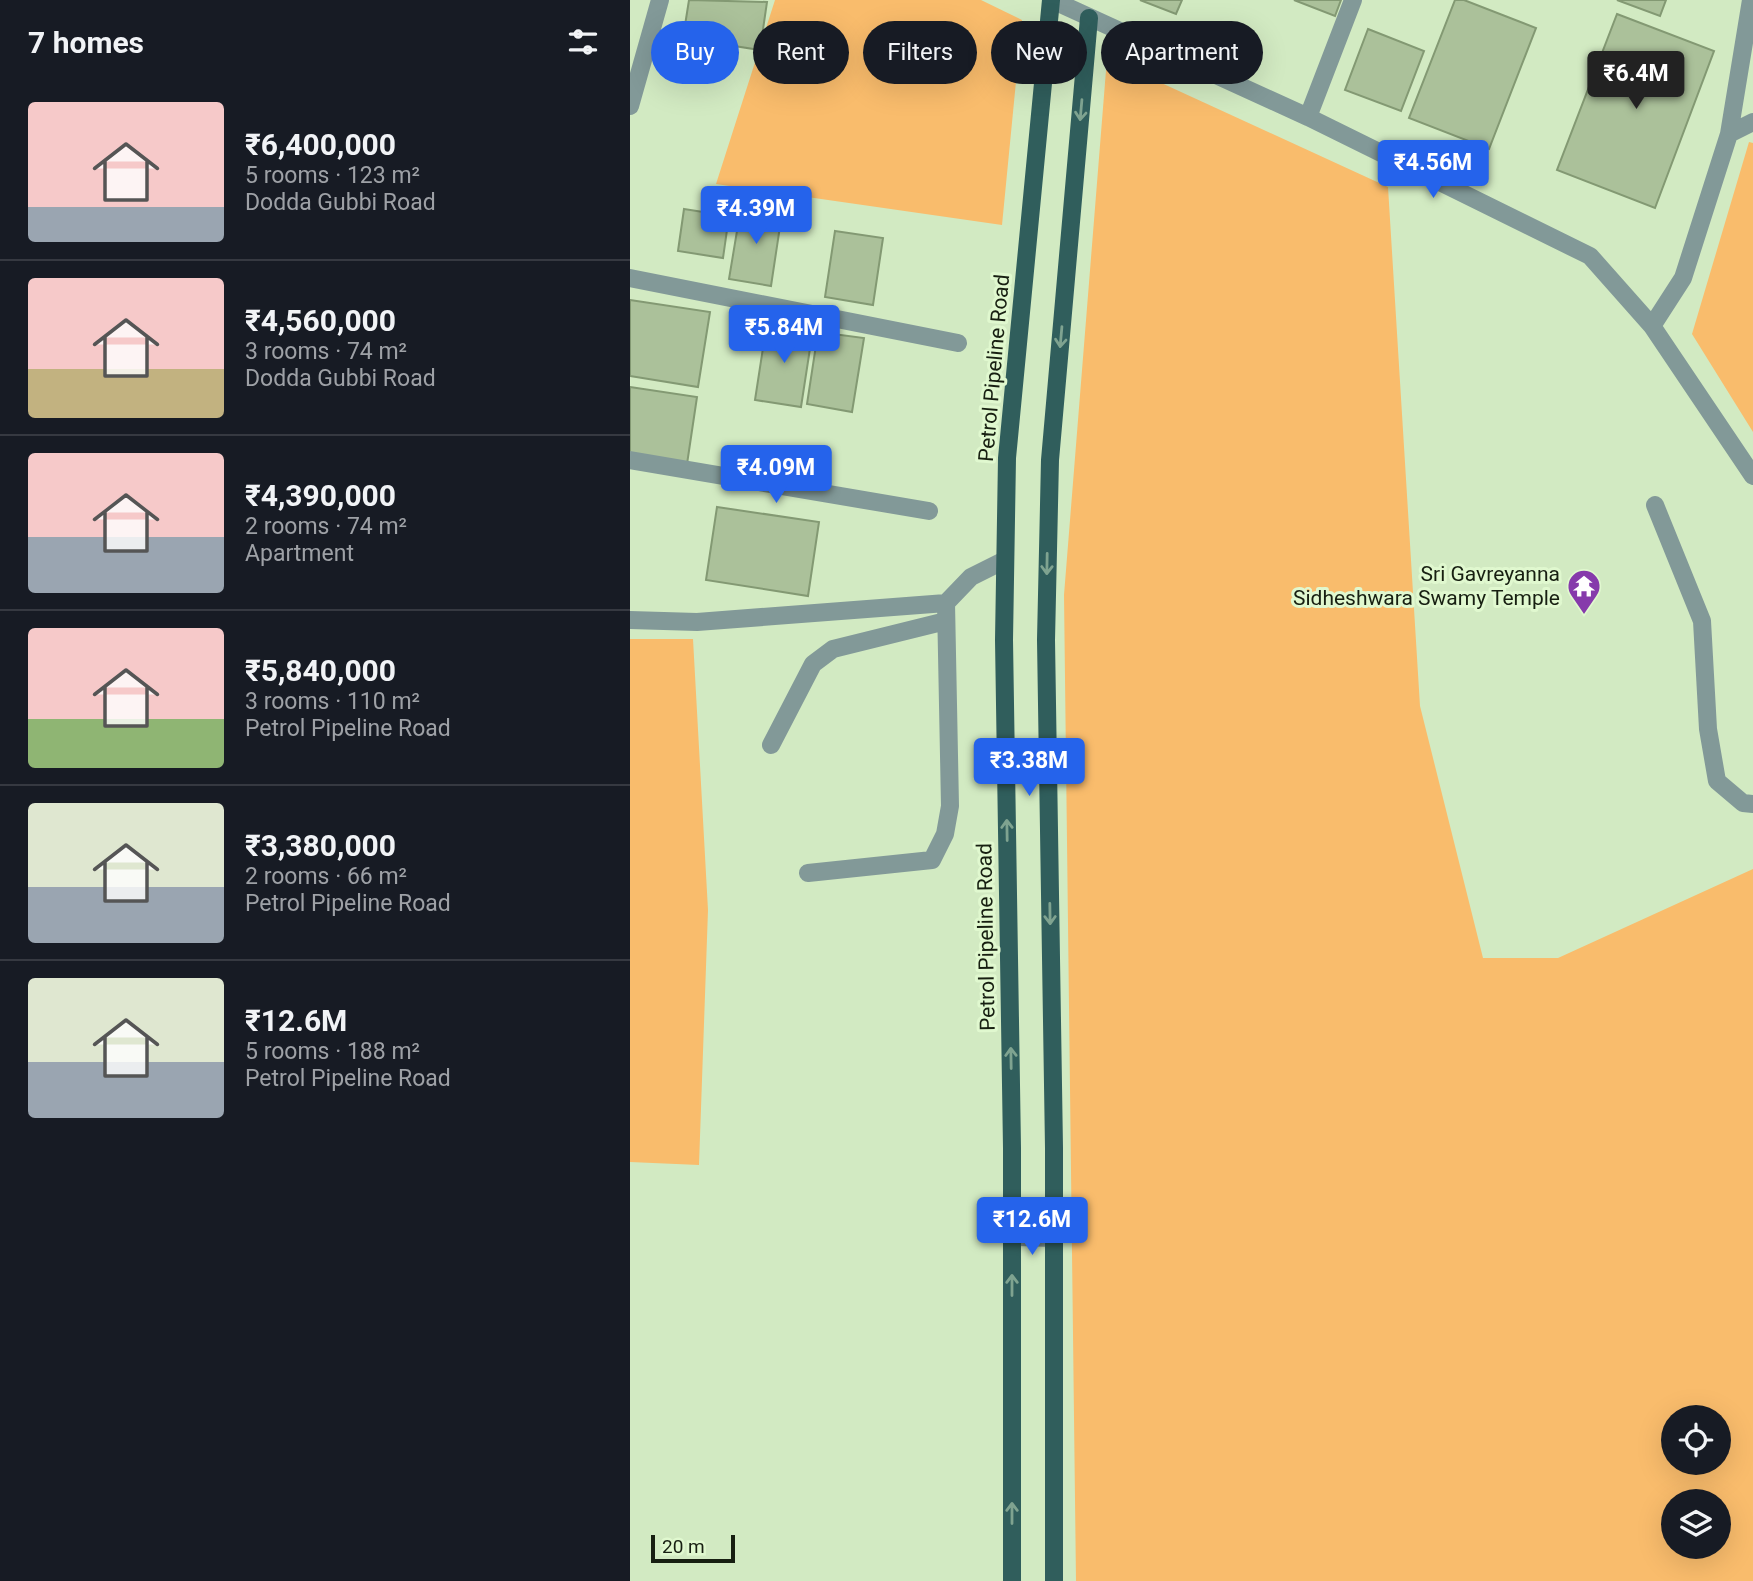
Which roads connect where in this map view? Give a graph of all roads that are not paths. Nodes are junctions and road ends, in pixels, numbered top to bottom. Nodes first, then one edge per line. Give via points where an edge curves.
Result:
1 (660, 0) edge
2 (1051, 0) edge
3 (1353, 0) edge
4 (1751, 0) edge
5 (1089, 18) junction
6 (630, 106) edge
7 (1308, 117) junction
8 (1753, 122) edge
9 (1729, 134) junction
10 (630, 278) edge
11 (1651, 326) junction
12 (958, 343) dead end
13 (630, 460) edge
14 (1752, 474) edge
15 (1655, 505) dead end
16 (929, 511) dead end
17 (1005, 561) junction
18 (946, 612) junction
19 (630, 620) edge
20 (771, 745) dead end
21 (1753, 804) edge
22 (807, 873) dead end
23 (1012, 1237) junction
24 (1054, 1238) junction
25 (1012, 1581) edge
26 (1054, 1581) edge

1 - 6 street
2 - 5 street
2 - 17 main road, Petrol Pipeline Road via 1007,458
3 - 7 street
4 - 9 street
5 - 7 street
5 -> 24 main road via 1049,460 1046,640
7 - 11 street via 1590,256
8 - 9 street
9 - 11 street via 1683,278
10 - 12 street
11 - 14 street
13 - 16 street
15 - 21 street via 1702,621 1708,729 1717,781 1743,803
17 - 18 street via 971,577
23 -> 17 main road, Petrol Pipeline Road
18 - 19 street via 697,622
18 - 20 street via 833,649 813,664
18 - 22 street via 950,806 945,834 932,860
23 - 24 street
25 -> 23 main road, Petrol Pipeline Road
24 - 26 main road

